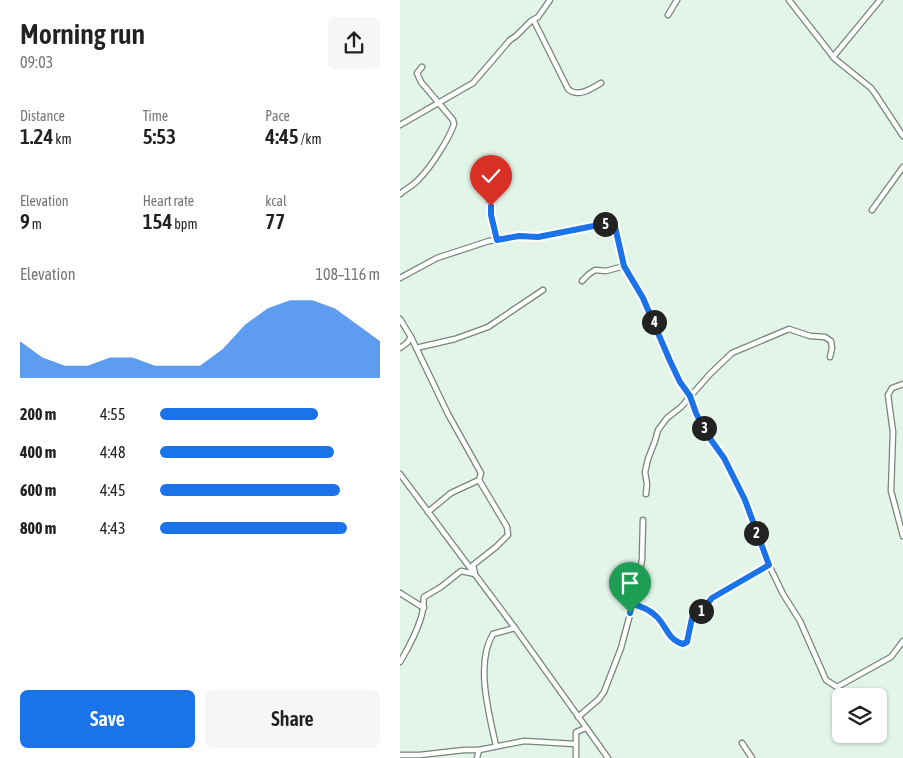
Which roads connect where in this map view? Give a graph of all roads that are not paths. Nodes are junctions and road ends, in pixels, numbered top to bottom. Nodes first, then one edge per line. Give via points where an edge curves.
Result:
1 (550, 0) edge
2 (677, 0) edge
3 (789, 0) edge
4 (880, 0) edge
5 (668, 16) dead end
6 (534, 21) junction
7 (833, 57) junction
8 (422, 67) dead end
9 (601, 84) dead end
10 (438, 104) junction
11 (400, 125) edge
12 (903, 136) edge
13 (903, 167) edge
14 (489, 191) dead end
15 (400, 194) edge
16 (872, 210) dead end
17 (497, 240) junction
18 (624, 266) junction
19 (400, 278) edge
20 (582, 281) dead end
21 (542, 290) dead end
22 (400, 319) edge
23 (411, 337) junction
24 (407, 344) junction
25 (415, 346) junction
26 (400, 348) edge
27 (830, 357) dead end
28 (903, 384) edge
29 (690, 396) junction
30 (400, 474) edge
31 (479, 480) junction
32 (646, 494) dead end
33 (428, 512) junction
34 (643, 520) dead end
35 (903, 536) edge
36 (769, 565) junction
37 (475, 574) junction
38 (400, 592) edge
39 (632, 604) junction
40 (424, 608) junction
41 (515, 628) junction
42 (903, 641) edge
43 (400, 662) edge
44 (578, 717) junction
45 (586, 728) junction
46 (742, 743) dead end
47 (576, 744) junction
48 (496, 746) junction
49 (479, 750) junction
50 (400, 755) edge
51 (477, 758) edge
52 (576, 758) edge
53 (608, 758) edge
54 (752, 758) edge

1 - 6 street
2 - 5 street
3 - 7 street
4 - 7 street
6 - 9 street via 568,89 577,93
6 - 10 street via 510,40 473,84
7 - 12 street via 871,88
8 - 10 street via 417,73
10 - 11 street
10 - 15 street via 453,120 453,128 425,172
13 - 16 street
14 - 17 street
17 - 18 street via 538,237 614,222
17 - 19 street via 437,258
18 - 20 street via 606,272 595,270
18 - 29 street via 643,298 680,382
21 - 25 street via 488,327 455,339
22 - 23 street
23 - 24 street
23 - 25 street
24 - 25 street
24 - 26 street
25 - 31 street via 481,473
27 - 29 street via 832,348 825,337 789,329 732,354
28 - 35 street via 892,388 888,395 893,432 891,491
29 - 32 street via 658,430 645,472
29 - 36 street via 706,433 724,458 745,500
30 - 33 street
31 - 33 street via 450,493
31 - 37 street via 508,531 505,539 473,565
33 - 37 street
34 - 39 street via 642,560
36 - 39 street via 712,598 692,618 687,642 683,644 668,635 657,617
36 - 42 street via 829,684 837,687 883,663
37 - 40 street via 462,572 424,597
37 - 41 street
38 - 40 street
39 - 44 street via 621,648 604,692
40 - 43 street
41 - 44 street
41 - 48 street via 493,634 485,658 488,708
44 - 45 street
45 - 47 street via 576,732
45 - 53 street
46 - 54 street
47 - 48 street via 524,741
47 - 52 street
48 - 49 street
49 - 50 street
49 - 51 street

